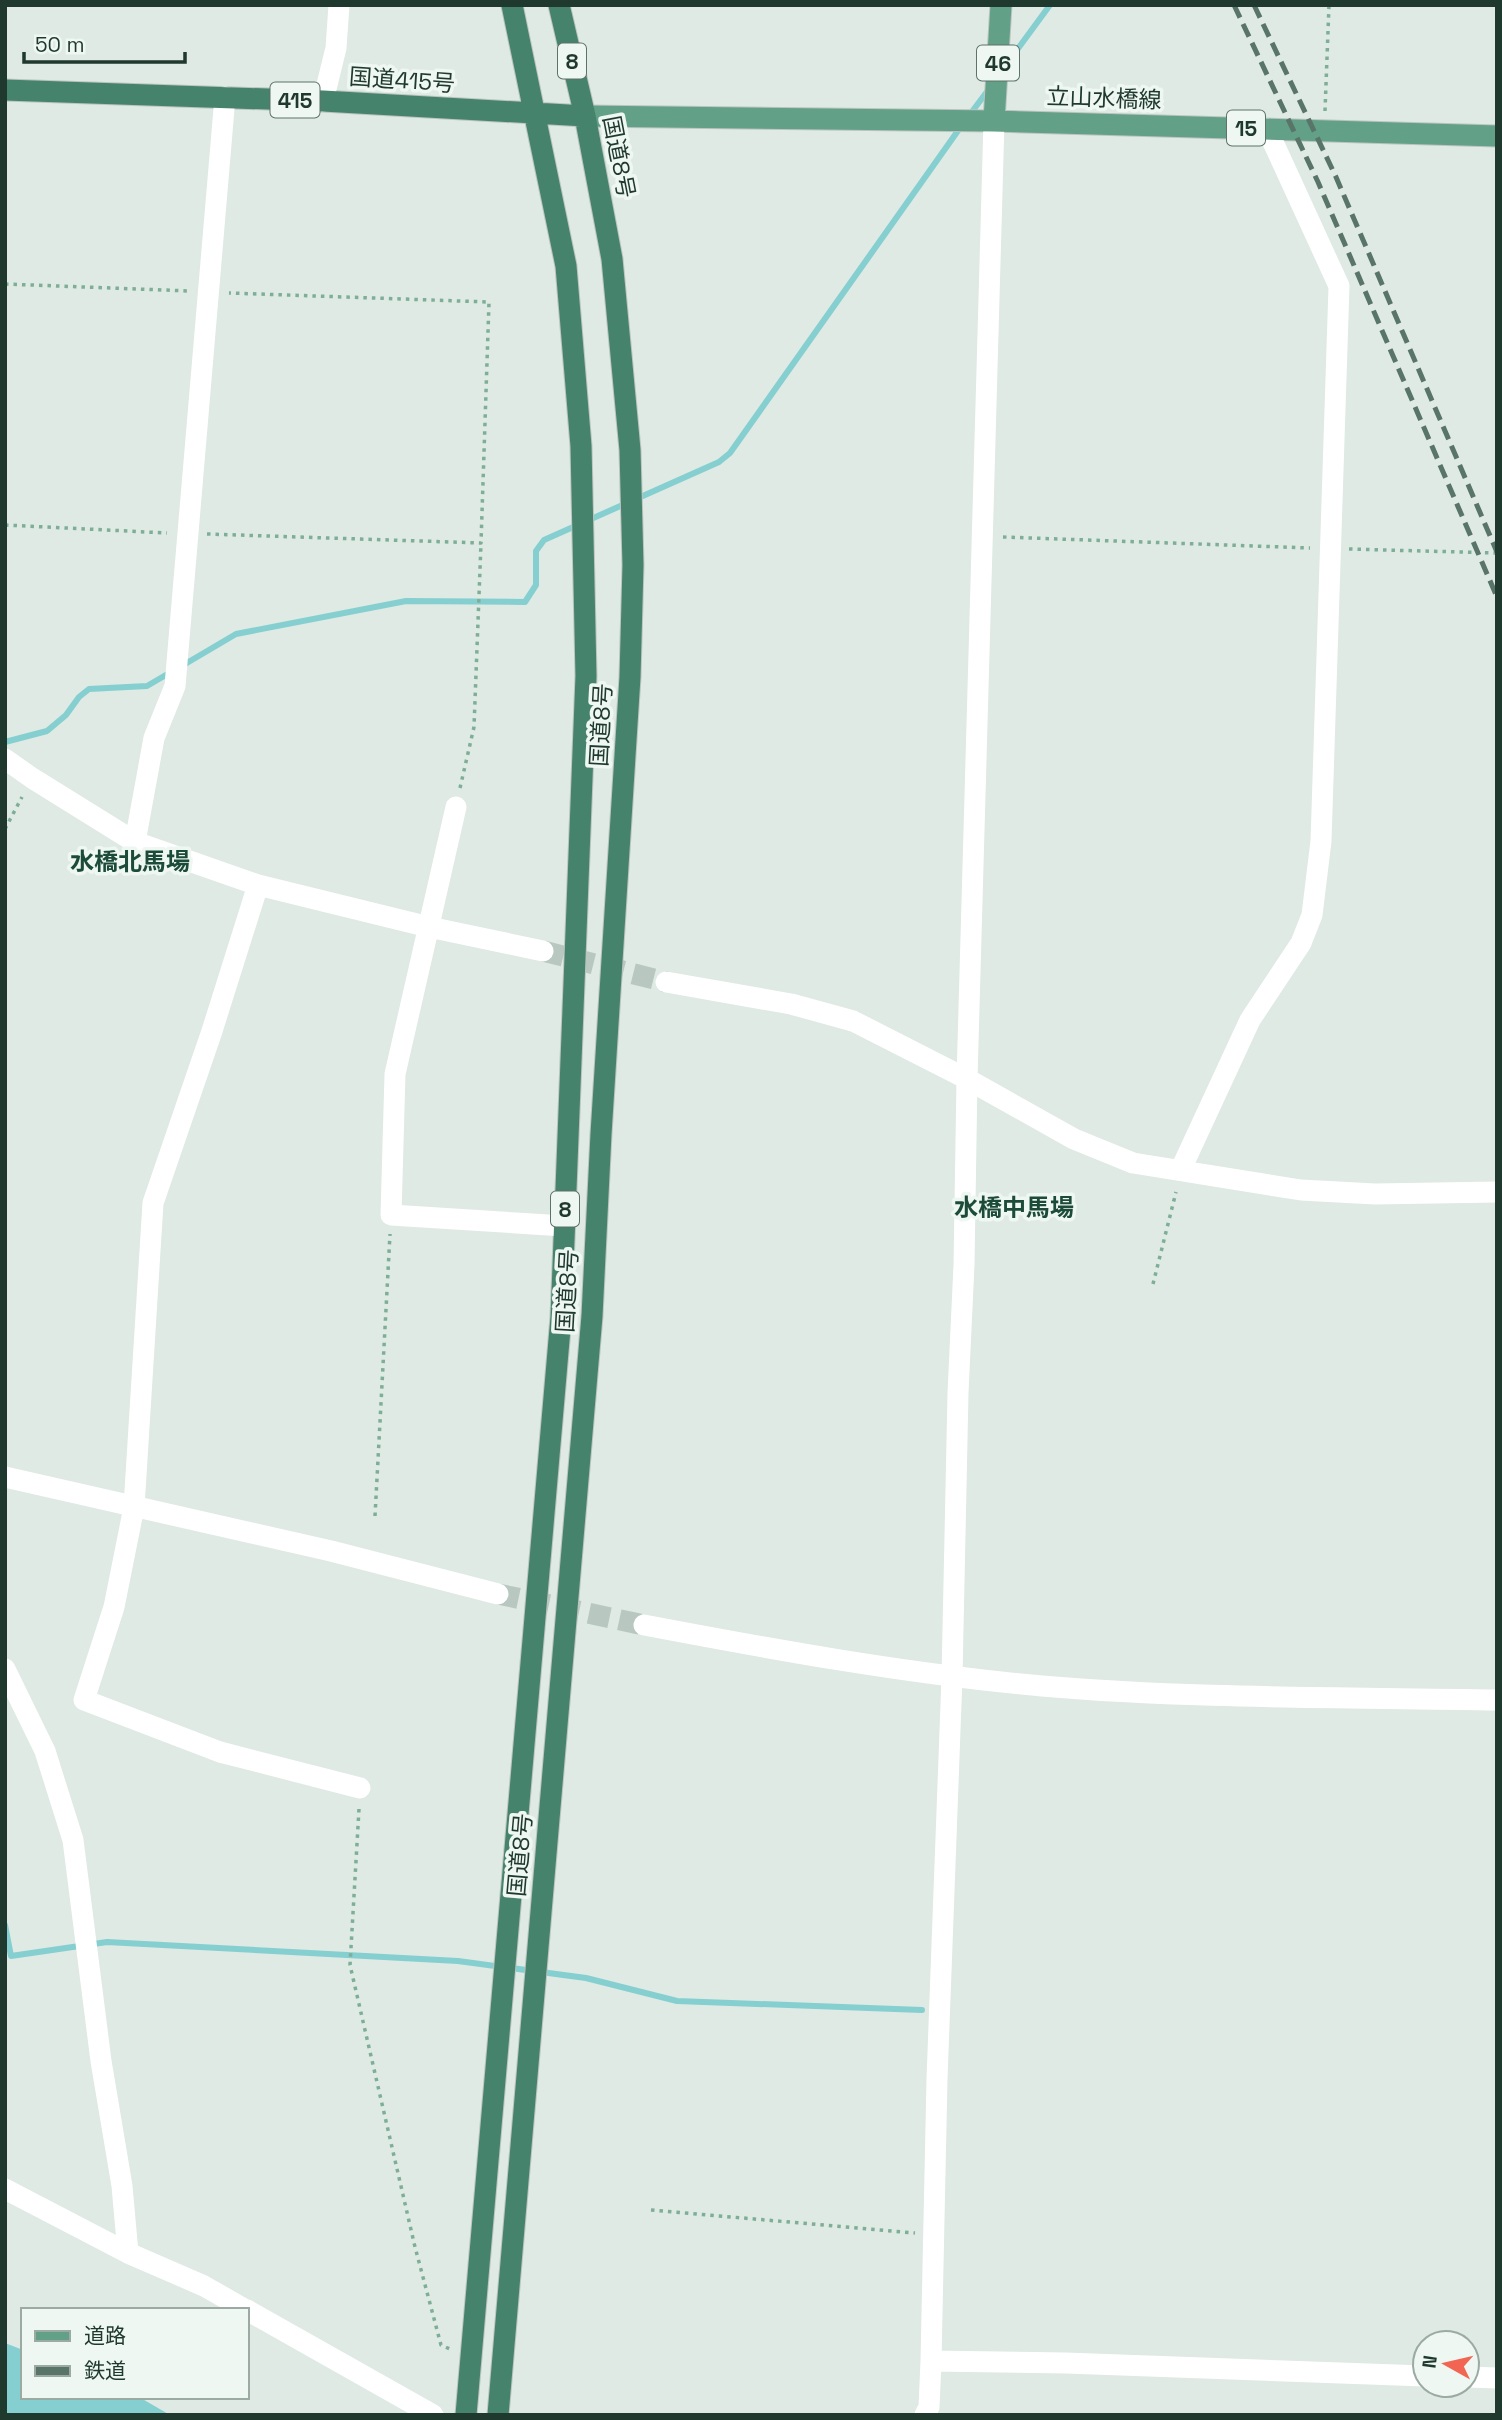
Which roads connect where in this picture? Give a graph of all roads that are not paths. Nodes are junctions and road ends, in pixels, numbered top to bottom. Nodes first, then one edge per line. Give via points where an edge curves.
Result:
1 (339, 5) edge
2 (512, 5) edge
3 (559, 5) edge
4 (1001, 5) edge
5 (5, 90) edge
6 (225, 97) junction
7 (323, 101) junction
8 (537, 115) junction
9 (584, 116) junction
10 (995, 121) junction
11 (1267, 129) junction
12 (1497, 136) edge
13 (5, 759) edge
14 (456, 807) road end
15 (135, 842) junction
16 (258, 886) junction
17 (429, 927) junction
18 (543, 951) tunnel mouth
19 (666, 982) tunnel mouth
20 (967, 1079) junction
21 (1181, 1169) junction
22 (1497, 1192) edge
23 (564, 1226) junction
24 (5, 1477) edge
25 (134, 1507) junction
26 (498, 1594) tunnel mouth
27 (644, 1625) tunnel mouth
28 (5, 1669) edge
29 (952, 1677) junction
30 (1497, 1700) edge
31 (360, 1788) road end
32 (5, 2189) edge
33 (128, 2253) junction
34 (242, 2308) edge
35 (248, 2311) edge
36 (931, 2361) junction
37 (1411, 2375) edge
38 (433, 2415) edge
39 (466, 2415) edge
40 (498, 2415) edge
41 (925, 2415) edge

1 - 7 street via 336,48
2 - 8 highway, 国道8号 / 8
3 - 9 highway, 国道8号 / 8
4 - 10 main road, 46
5 - 6 highway, 国道415号 / 415
6 - 7 highway, 国道415号 / 415
6 - 15 street via 174,686 154,738
7 - 8 highway, 国道415号 / 415
8 - 9 highway, 国道415号 / 415
8 - 23 highway, 国道8号 / 8 via 566,265 582,446 586,676
9 - 10 main road, 立山水橋線 / 15
9 - 40 highway, 国道8号 / 8 via 612,259 630,450 630,677 592,1316
10 - 11 main road, 立山水橋線 / 15
10 - 20 street
11 - 12 main road, 立山水橋線 / 15
11 - 21 street via 1339,286 1321,841 1312,915 1301,943 1250,1020
13 - 15 street
14 - 17 street
15 - 16 street
16 - 17 street
16 - 25 street via 153,1203
17 - 18 street
17 - 23 street via 395,1074 391,1215
19 - 20 street via 790,1004 853,1021
20 - 21 street via 1073,1139 1133,1163
20 - 29 street
21 - 22 street via 1301,1190
23 - 39 highway, 国道8号 / 8 via 560,1331
24 - 25 street
25 - 26 street via 331,1550
25 - 31 street via 114,1607 84,1700 220,1752
27 - 29 street via 812,1657
28 - 33 street via 45,1751 73,1840
29 - 30 street via 1164,1694
29 - 36 street
32 - 33 street
33 - 34 street
35 - 38 street
36 - 37 street
36 - 41 street

